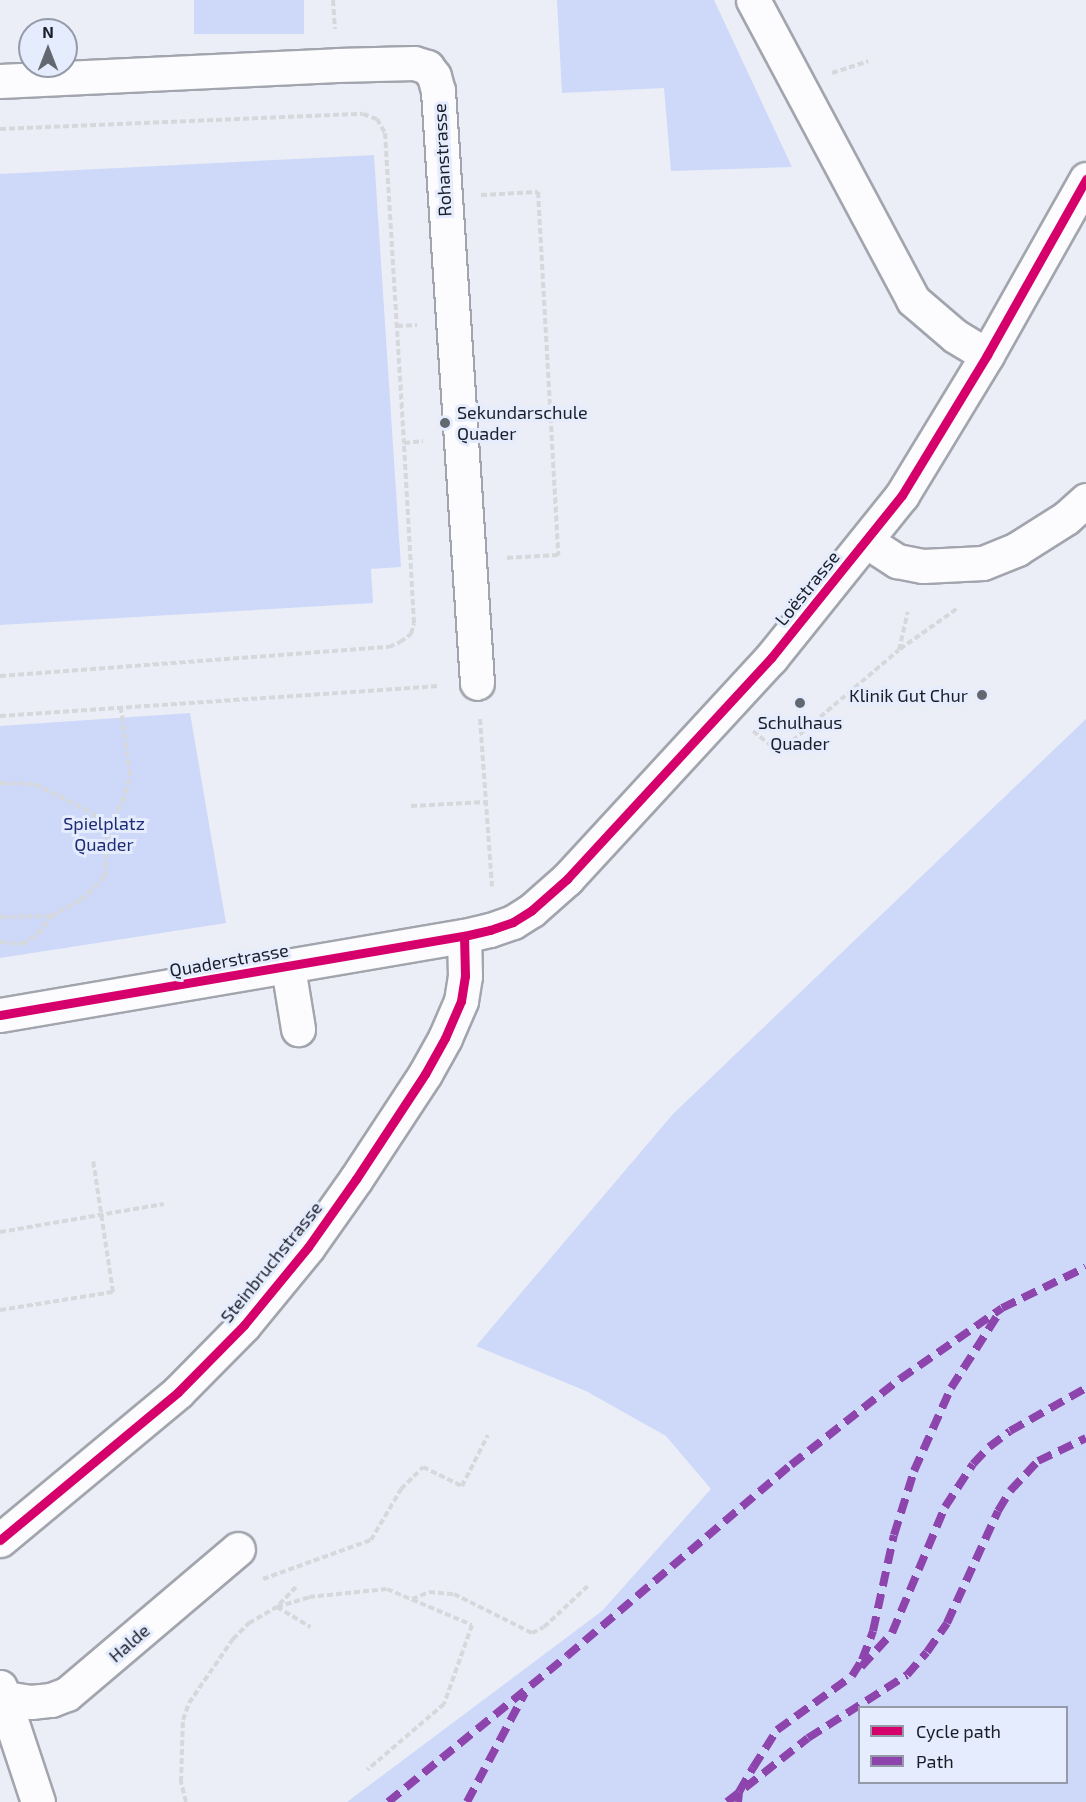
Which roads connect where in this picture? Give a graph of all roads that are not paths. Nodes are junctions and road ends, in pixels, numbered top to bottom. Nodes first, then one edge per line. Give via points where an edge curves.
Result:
1 (753, 0) edge
2 (0, 81) edge
3 (1086, 179) edge
4 (987, 355) junction
5 (1086, 500) edge
6 (866, 541) junction
7 (477, 683) road end
8 (464, 936) junction
9 (288, 967) junction
10 (0, 1015) edge
11 (298, 1029) dead end
12 (0, 1540) edge
13 (238, 1549) dead end
14 (2, 1692) edge
15 (38, 1802) edge

1 - 4 street via 913,300 955,336
2 - 7 street, Rohanstrasse via 414,63 427,67 438,91
3 - 4 street, Loëstrasse
4 - 6 street, Loëstrasse via 902,495
5 - 6 street via 1066,519 1017,549 983,563 906,563
6 - 8 street, Loëstrasse via 771,658 567,879 513,921
8 - 9 street, Quaderstrasse
8 - 12 street, Steinbruchstrasse via 462,993 445,1038 425,1074 308,1247 244,1324 178,1392
9 - 10 street, Quaderstrasse
9 - 11 street
13 - 14 street, Halde via 67,1694 31,1702
14 - 15 street

